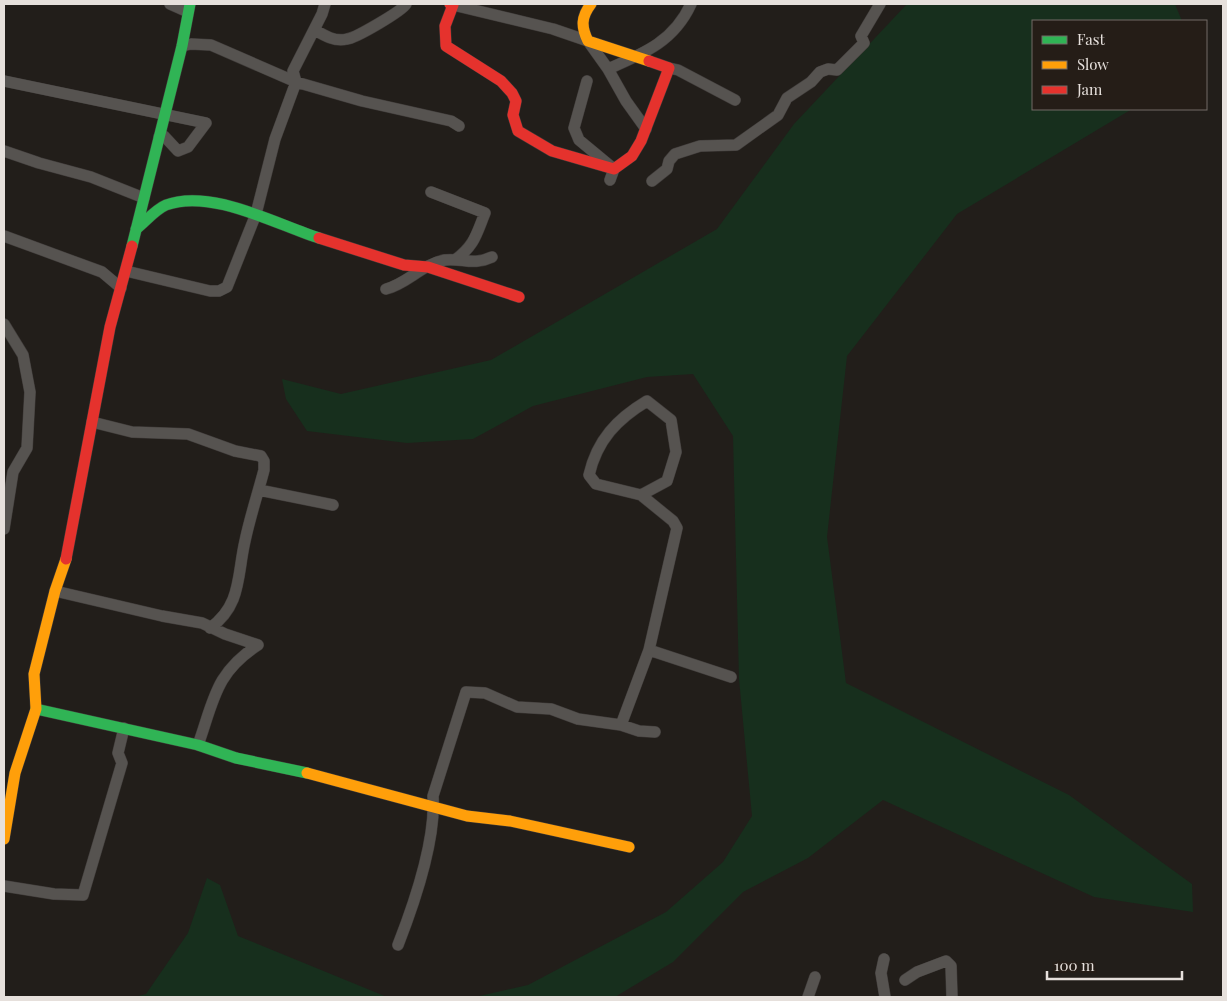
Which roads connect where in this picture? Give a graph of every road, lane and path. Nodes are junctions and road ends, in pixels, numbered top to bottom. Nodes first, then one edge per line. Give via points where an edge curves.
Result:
1 (170, 4) edge
2 (325, 4) edge
3 (406, 4) edge
4 (451, 4) edge
5 (591, 4) edge
6 (691, 4) edge
7 (880, 4) edge
8 (189, 8) edge
9 (315, 30) junction
10 (588, 41) junction
11 (182, 46) junction
12 (635, 57) junction
13 (669, 68) junction
14 (608, 69) junction
15 (4, 81) edge
16 (587, 81) dead end
17 (296, 82) junction
18 (734, 100) dead end
19 (164, 114) junction
20 (458, 126) dead end
21 (646, 130) junction
22 (159, 137) junction
23 (4, 151) edge
24 (612, 175) junction
25 (652, 181) dead end
26 (431, 192) dead end
27 (144, 198) junction
28 (256, 214) junction
29 (136, 229) junction
30 (4, 236) edge
31 (492, 257) dead end
32 (455, 260) junction
33 (428, 267) junction
34 (126, 271) junction
35 (121, 288) junction
36 (386, 289) dead end
37 (519, 297) dead end
38 (4, 324) edge
39 (92, 422) junction
40 (259, 490) junction
41 (641, 495) junction
42 (333, 506) dead end
43 (4, 529) edge
44 (55, 591) junction
45 (210, 628) junction
46 (649, 650) junction
47 (731, 677) dead end
48 (36, 709) junction
49 (621, 725) junction
50 (124, 728) junction
51 (655, 732) dead end
52 (198, 745) junction
53 (434, 808) junction
54 (4, 839) edge
55 (629, 846) dead end
56 (4, 886) edge
57 (398, 945) dead end
58 (884, 959) dead end
59 (815, 977) dead end
60 (906, 980) dead end
61 (808, 997) edge
62 (885, 997) edge
63 (952, 997) edge

1 - 8 street
2 - 9 street
3 - 9 street via 387,19 348,39 333,40
4 - 10 street
4 - 24 street via 446,46 501,81 512,93 516,101 513,115 518,131 552,151
5 - 10 street via 582,29
6 - 12 street via 683,22 664,41
7 - 25 street via 861,36 864,43 837,70 820,72 788,98 778,115 736,145 700,146 675,154 667,169
8 - 11 street
9 - 17 street via 297,60 293,71
10 - 12 street
10 - 14 street
11 - 17 street via 211,45
11 - 19 street
12 - 13 street
12 - 14 street
13 - 18 street
13 - 21 street
14 - 21 street
15 - 19 street
16 - 24 street via 574,128 579,140
17 - 20 street via 348,98 451,121
17 - 28 street via 270,155
19 - 22 street
19 - 22 street via 206,123 188,147 178,151 164,136
21 - 24 street via 632,156
22 - 27 street
23 - 27 street via 91,176
26 - 32 street via 485,213 470,249
27 - 29 street
28 - 29 street via 204,200 166,205
28 - 33 street via 384,259
28 - 34 street via 232,281 219,291
29 - 34 street
30 - 35 street via 102,272
31 - 32 street via 479,263
32 - 33 street
33 - 36 street via 414,272 399,286
33 - 37 street
34 - 35 street
35 - 39 street via 110,326
38 - 43 street via 23,355 30,392 27,448 13,472
39 - 40 street via 132,432 188,434 249,455 262,456 264,470
39 - 44 street via 66,558
40 - 42 street
40 - 45 street via 231,605 223,619
41 - 41 street via 596,484 589,475 593,458 608,432 617,421 647,401 670,420 676,452 667,481
41 - 46 street via 677,528
44 - 45 street via 202,622
44 - 48 street via 34,674
45 - 52 street via 258,645 241,655 218,684
46 - 47 street
46 - 49 street
48 - 50 street
48 - 54 street via 15,773
49 - 51 street
49 - 53 street via 578,719 551,709 517,707 485,693 466,692 433,796
50 - 52 street
50 - 56 street via 118,753 122,763 83,896
52 - 53 street via 236,758 393,794
53 - 55 street
53 - 57 street via 414,902
58 - 62 street via 881,974
59 - 61 street
60 - 63 street via 923,969 946,962 951,966

